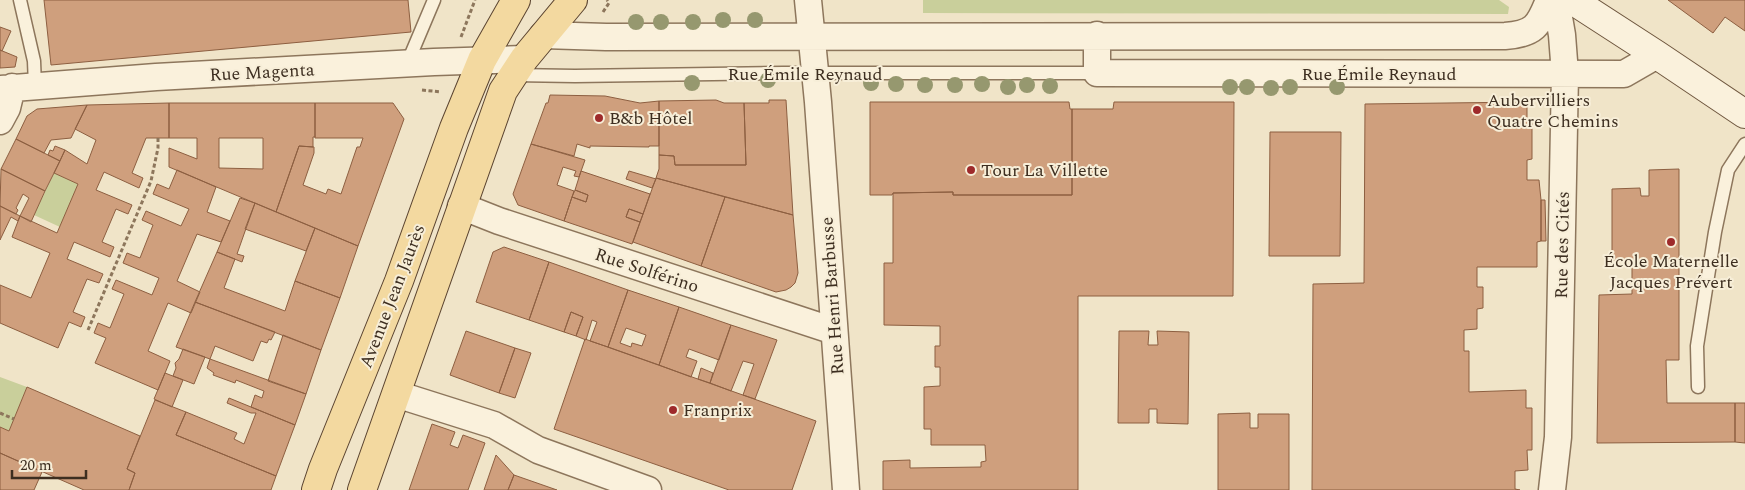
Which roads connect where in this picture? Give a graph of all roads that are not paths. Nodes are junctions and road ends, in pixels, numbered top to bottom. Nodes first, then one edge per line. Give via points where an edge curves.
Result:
1 (20, 0) edge
2 (434, 0) edge
3 (516, 0) edge
4 (573, 0) edge
5 (808, 0) edge
6 (1549, 0) edge
7 (1556, 0) edge
8 (1572, 0) edge
9 (543, 35) junction
10 (1097, 35) junction
11 (811, 36) junction
12 (1657, 54) junction
13 (482, 60) junction
14 (407, 64) junction
15 (518, 67) junction
16 (1096, 73) junction
17 (814, 74) junction
18 (1565, 74) junction
19 (16, 87) edge
20 (1742, 112) edge
21 (0, 121) edge
22 (1745, 144) edge
23 (461, 206) junction
24 (834, 331) junction
25 (1698, 387) dead end
26 (396, 394) junction
27 (316, 490) edge
28 (362, 490) edge
29 (648, 490) edge
30 (846, 490) edge
31 (1552, 490) edge

1 - 19 lane via 34,61
2 - 14 lane
3 - 13 main road, Avenue Jean Jaurès
4 - 9 main road, Avenue Jean Jaurès
5 - 11 street, Rue Henri Barbusse
6 - 10 street via 1535,27 1519,35
7 - 18 street, Rue des Cités
8 - 12 main road
9 - 11 street
9 - 15 main road, Avenue Jean Jaurès
10 - 11 street
10 - 16 street
11 - 17 street, Rue Henri Barbusse
12 - 18 street, Rue Émile Reynaud via 1624,74
12 - 20 main road
13 - 14 street, Rue Magenta
13 - 15 street, Rue Magenta
13 - 27 main road, Avenue Jean Jaurès
14 - 19 street, Rue Magenta
15 - 17 lane, Rue Émile Reynaud via 559,76
15 - 23 main road, Avenue Jean Jaurès via 498,102
16 - 17 lane, Rue Émile Reynaud
16 - 18 street, Rue Émile Reynaud
17 - 24 street, Rue Henri Barbusse
18 - 31 street, Rue des Cités via 1558,437
19 - 21 street
22 - 25 lane via 1728,170 1715,232 1697,346
23 - 24 street, Rue Solférino
23 - 26 main road, Avenue Jean Jaurès
24 - 30 street, Rue Henri Barbusse
26 - 28 main road, Avenue Jean Jaurès
26 - 29 street via 494,425 538,450

